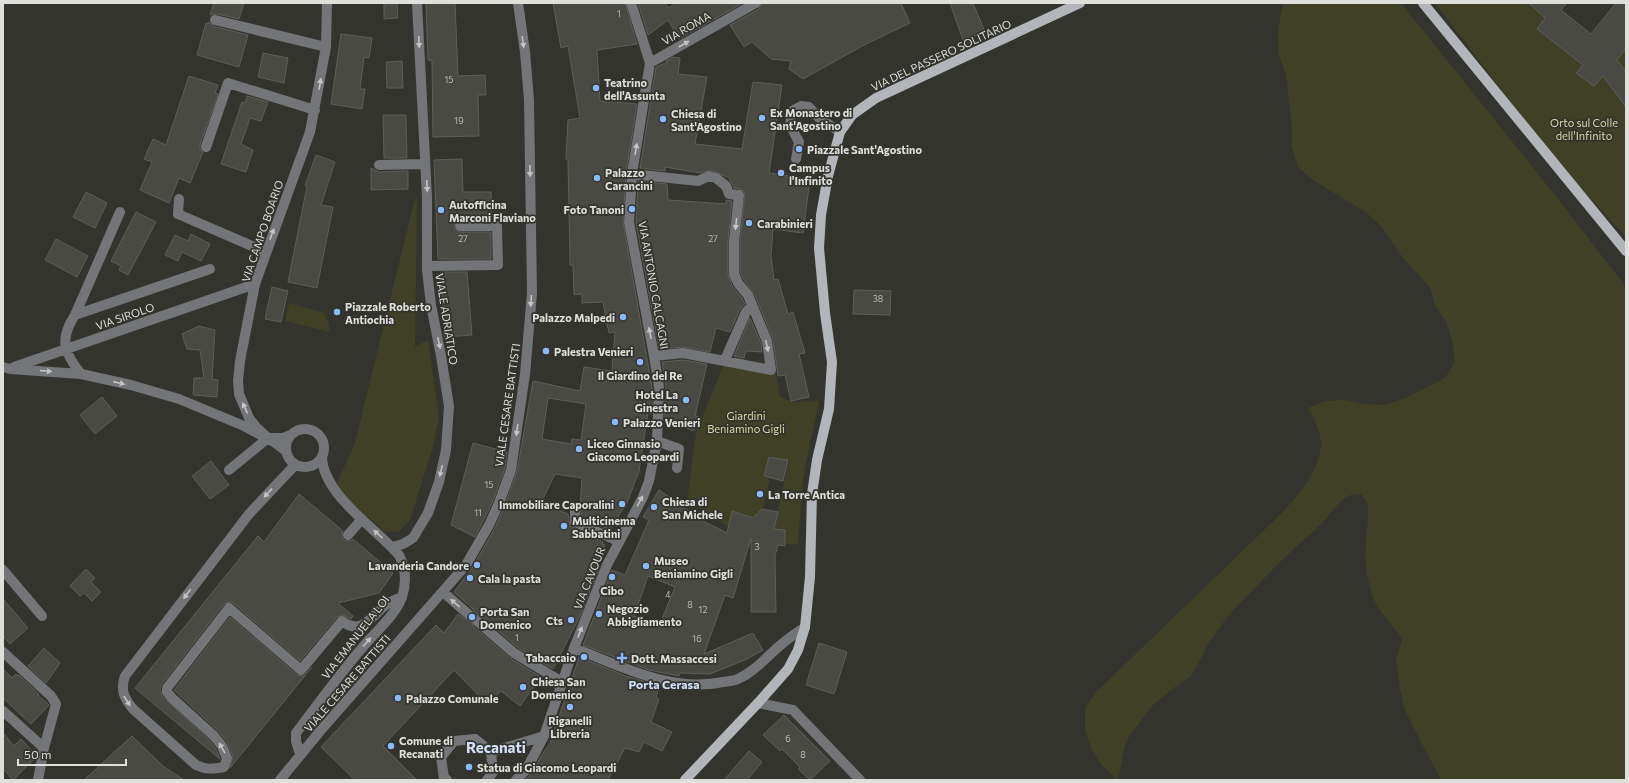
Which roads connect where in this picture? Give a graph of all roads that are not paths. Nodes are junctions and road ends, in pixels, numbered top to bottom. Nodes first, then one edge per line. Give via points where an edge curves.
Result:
1 (327, 3) edge
2 (417, 3) edge
3 (518, 3) edge
4 (631, 3) edge
5 (754, 3) edge
6 (1080, 3) edge
7 (1423, 3) edge
8 (215, 20) dead end
9 (326, 47) junction
10 (650, 63) junction
11 (315, 110) junction
12 (840, 132) junction
13 (206, 147) dead end
14 (796, 159) dead end
15 (425, 164) junction
16 (379, 165) dead end
17 (632, 174) junction
18 (179, 198) dead end
19 (120, 212) dead end
20 (460, 226) dead end
21 (1626, 251) edge
22 (266, 252) junction
23 (427, 266) junction
24 (210, 270) dead end
25 (255, 284) junction
26 (752, 306) junction
27 (75, 315) junction
28 (66, 348) junction
29 (654, 356) junction
30 (726, 360) junction
31 (5, 369) edge
32 (81, 374) junction
33 (290, 435) junction
34 (268, 438) junction
35 (657, 441) junction
36 (286, 451) junction
37 (322, 457) junction
38 (295, 465) junction
39 (310, 467) junction
40 (676, 468) dead end
41 (229, 470) dead end
42 (329, 482) junction
43 (575, 517) dead end
44 (362, 519) junction
45 (348, 535) dead end
46 (618, 541) junction
47 (393, 548) junction
48 (3, 570) edge
49 (442, 592) junction
50 (402, 597) junction
51 (468, 614) dead end
52 (42, 616) dead end
53 (477, 621) dead end
54 (805, 627) junction
55 (574, 648) junction
56 (3, 652) edge
57 (562, 682) junction
58 (758, 703) junction
59 (3, 711) edge
60 (544, 736) junction
61 (44, 748) junction
62 (491, 752) junction
63 (300, 754) junction
64 (444, 779) edge
65 (38, 780) edge
66 (280, 780) edge
67 (487, 780) edge
68 (516, 780) edge
69 (685, 780) edge
70 (860, 780) edge

1 - 9 street, VIA CAMPO BOARIO
2 -> 15 street, VIALE ADRIATICO
3 -> 49 street, VIALE CESARE BATTISTI via 529,100 532,293 525,374 511,470 499,503 466,564
4 - 10 street
10 -> 5 street, VIA ROMA
6 - 12 main road, VIA DEL PASSERO SOLITARIO via 876,98 852,115
7 - 21 main road
8 - 9 street
11 -> 9 street, VIA CAMPO BOARIO
17 -> 10 street, VIA ANTONIO CALCAGNI
11 - 13 street via 228,83
22 -> 11 street, VIA CAMPO BOARIO via 310,132
12 - 14 street via 819,118 809,107 801,106 792,111 790,125 799,142
12 - 54 main road, VIA DEL PASSERO SOLITARIO via 821,215 819,248 832,362 829,409 812,494 810,577
15 - 16 street
15 -> 23 street, VIALE ADRIATICO
17 -> 26 street via 698,181 709,176 726,186 729,194 739,195 734,241 734,274
29 -> 17 street, VIA ANTONIO CALCAGNI via 629,222
18 - 22 street via 178,214
19 - 27 street
20 - 23 street via 497,226 498,265
22 - 25 street, VIA CAMPO BOARIO
23 -> 47 street, VIALE ADRIATICO via 448,406 446,450 439,482 421,526 413,538
24 - 27 street
25 - 28 street, VIA SIROLO
34 -> 25 street, VIA CAMPO BOARIO via 249,418 239,394 240,361
26 - 30 street via 746,312
26 -> 30 street via 766,341 771,370
27 - 28 street via 67,326
28 - 31 street, VIA SIROLO
28 - 32 street via 72,363
29 - 30 street via 683,353
29 - 35 street, VIA ANTONIO CALCAGNI via 659,387
31 -> 32 street
32 -> 34 street via 179,399
33 - 34 street via 283,438
33 - 36 street
33 - 37 street via 300,429 317,432 324,441
34 - 36 street
34 - 41 street
35 - 40 street via 679,449
46 -> 35 street, VIA CAVOUR via 649,481
36 - 38 street
37 - 39 street
37 - 42 street, VIA EMANUELA LOI
38 - 39 street
38 -> 50 street via 249,514 125,676 122,693 126,701 196,765 211,770 224,767 227,758 222,746 172,698 167,688 229,608 301,670 342,621 347,626 367,623 387,604
39 - 42 street, VIA EMANUELA LOI
42 - 44 street, VIA EMANUELA LOI
43 - 46 street
44 - 45 street
47 -> 44 street, VIA EMANUELA LOI
55 -> 46 street, VIA CAVOUR
47 - 50 street, VIA EMANUELA LOI via 404,565 406,574
48 - 52 street
51 -> 49 street
49 - 63 street, VIALE CESARE BATTISTI
63 -> 50 street, VIA EMANUELA LOI via 296,733
53 - 57 street via 514,653
54 - 55 street via 738,679 711,685 691,685 642,674
54 - 58 main road, VIA DEL PASSERO SOLITARIO via 798,650 788,669
55 - 57 street, VIA CAVOUR
56 - 61 street via 51,696 56,704
57 - 60 street, VIA CAVOUR
58 - 69 main road, VIA DEL PASSERO SOLITARIO
58 - 70 street via 793,710
59 - 61 street
60 - 62 street
60 - 68 street, VIA CAVOUR via 526,770
61 - 65 street
62 - 64 street via 475,739 454,741 441,757
62 - 67 street via 493,772
63 - 66 street, VIALE CESARE BATTISTI

